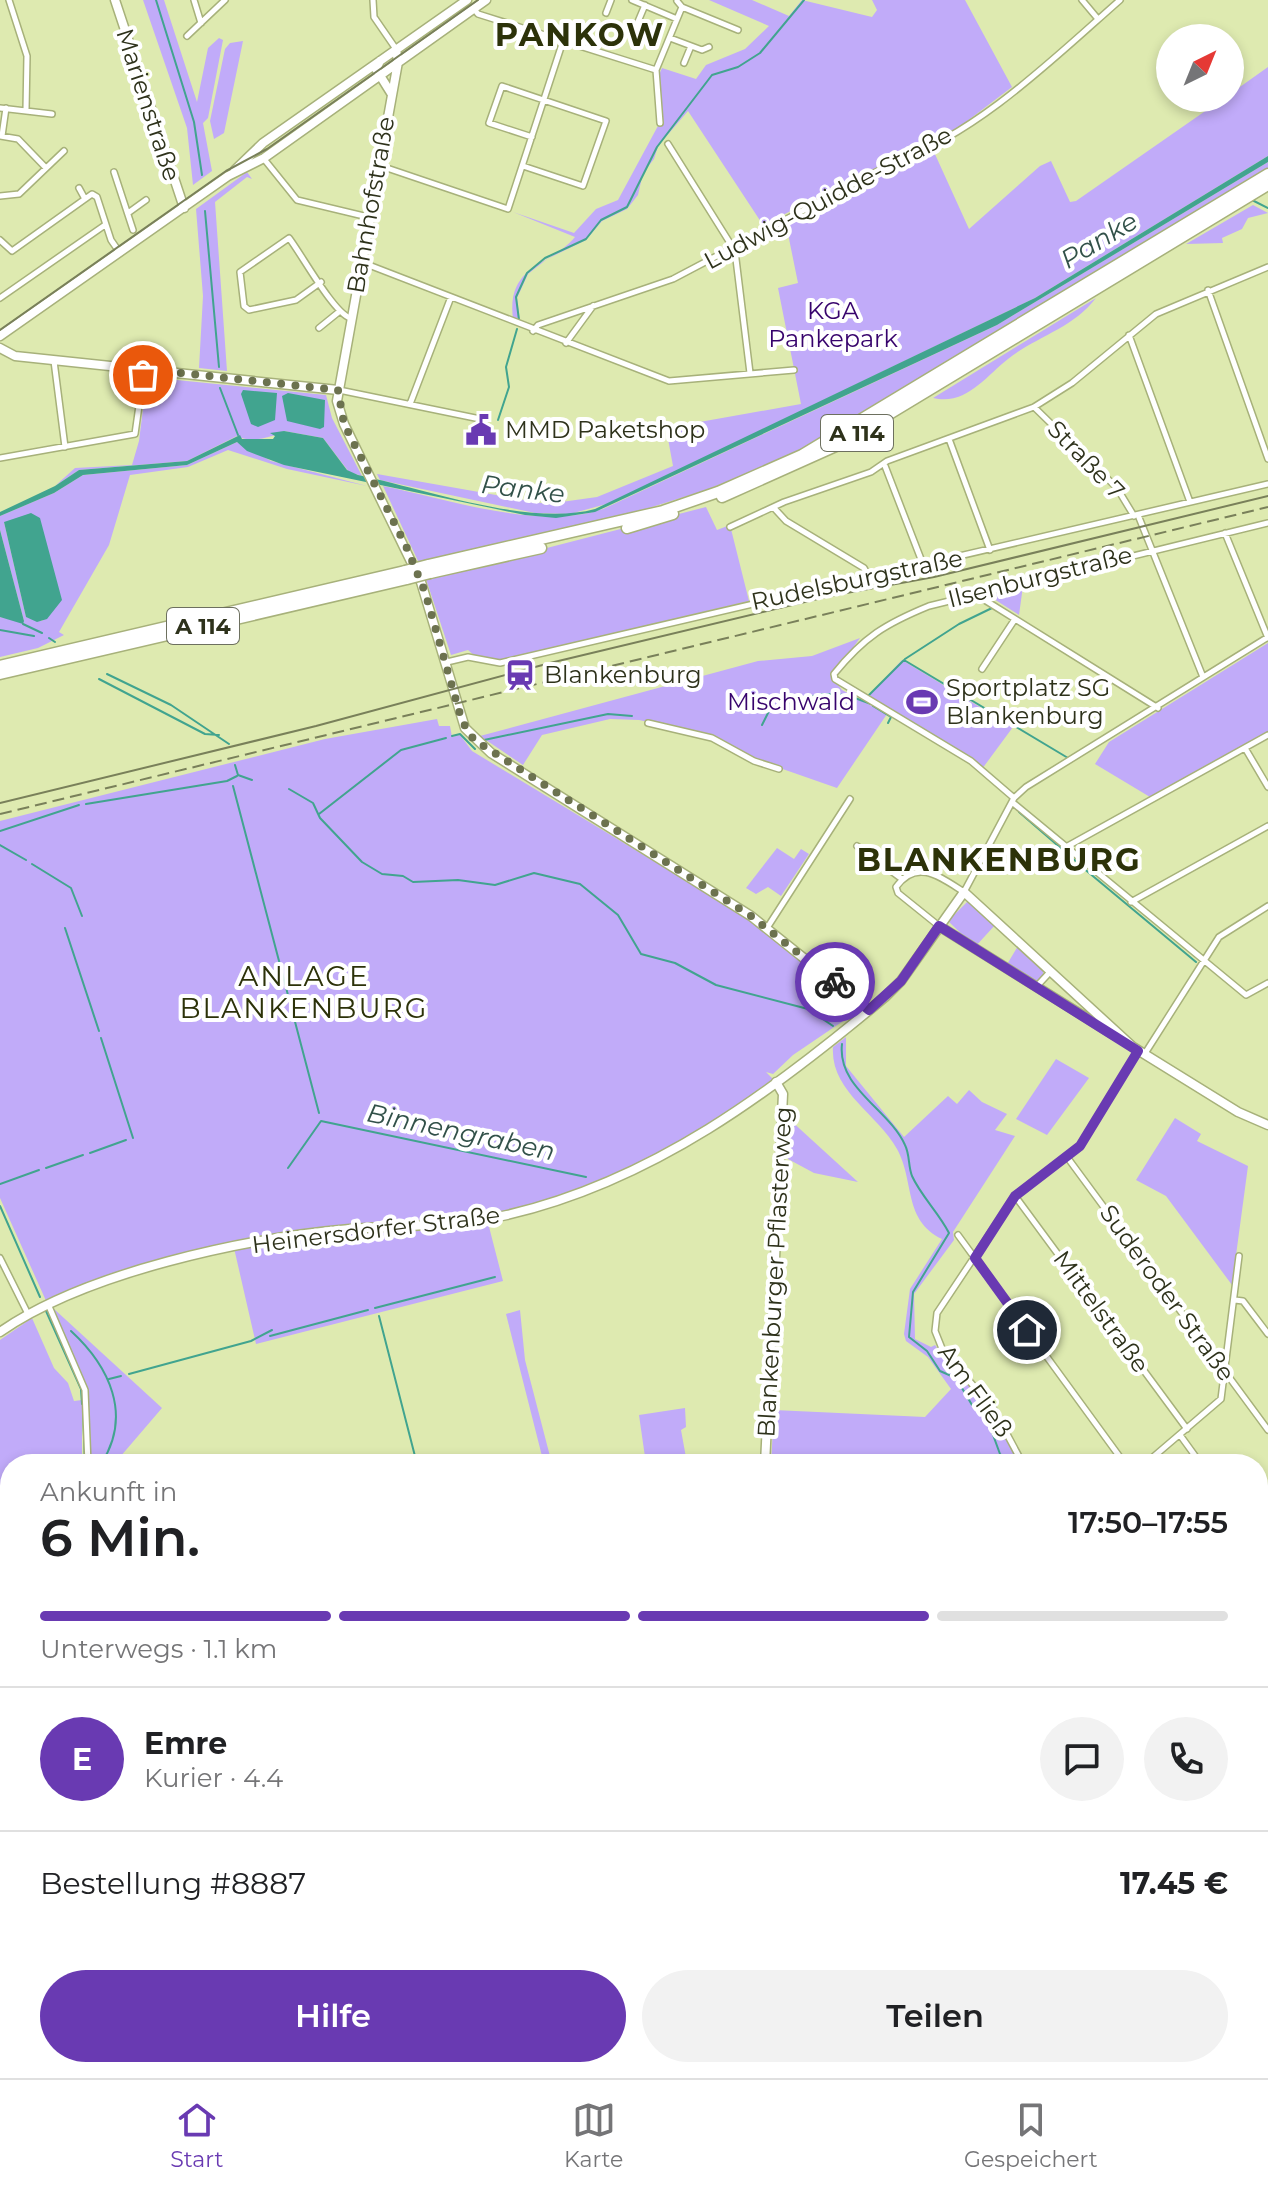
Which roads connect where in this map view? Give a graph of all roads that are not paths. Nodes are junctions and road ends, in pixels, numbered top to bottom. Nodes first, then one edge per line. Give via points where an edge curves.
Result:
1 (9, 0) edge
2 (115, 0) edge
3 (194, 0) edge
4 (225, 0) edge
5 (373, 0) edge
6 (467, 0) edge
7 (486, 0) edge
8 (611, 0) edge
9 (632, 0) edge
10 (1082, 0) edge
11 (1120, 0) edge
12 (677, 1) edge
13 (645, 5) junction
14 (682, 7) junction
15 (474, 9) junction
16 (606, 13) dead end
17 (677, 19) junction
18 (1098, 19) junction
19 (201, 23) junction
20 (637, 24) dead end
21 (738, 30) dead end
22 (187, 36) dead end
23 (670, 38) junction
24 (563, 41) junction
25 (691, 46) junction
26 (709, 47) dead end
27 (396, 49) junction
28 (381, 60) junction
29 (398, 62) junction
30 (684, 63) dead end
31 (656, 70) junction
32 (380, 76) junction
33 (391, 93) junction
34 (544, 101) junction
35 (3, 108) edge
36 (312, 108) junction
37 (26, 110) junction
38 (52, 114) dead end
39 (319, 118) junction
40 (660, 123) dead end
41 (1, 136) edge
42 (532, 137) junction
43 (668, 144) dead end
44 (256, 148) junction
45 (64, 151) dead end
46 (264, 158) junction
47 (378, 165) junction
48 (523, 166) junction
49 (46, 168) junction
50 (114, 172) dead end
51 (1268, 174) edge
52 (228, 176) junction
53 (1268, 185) edge
54 (79, 188) dead end
55 (1243, 195) junction
56 (0, 196) edge
57 (85, 199) junction
58 (146, 200) dead end
59 (184, 208) junction
60 (128, 213) junction
61 (368, 217) junction
62 (105, 225) junction
63 (133, 230) dead end
64 (0, 240) edge
65 (733, 246) junction
66 (120, 253) junction
67 (360, 262) junction
68 (1268, 267) edge
69 (321, 282) junction
70 (1208, 290) junction
71 (451, 297) junction
72 (0, 298) edge
73 (593, 306) junction
74 (340, 311) junction
75 (350, 318) junction
76 (319, 328) dead end
77 (533, 331) junction
78 (1129, 335) junction
79 (0, 336) edge
80 (566, 343) junction
81 (0, 348) edge
82 (23, 357) junction
83 (54, 360) junction
84 (144, 369) junction
85 (794, 370) dead end
86 (750, 373) junction
87 (338, 390) junction
88 (410, 404) junction
89 (1034, 407) junction
90 (485, 420) dead end
91 (949, 439) junction
92 (65, 447) junction
93 (0, 458) edge
94 (1268, 459) edge
95 (885, 466) junction
96 (1268, 484) edge
97 (1190, 502) junction
98 (774, 508) junction
99 (1136, 516) junction
100 (1268, 523) edge
101 (730, 527) dead end
102 (1225, 533) junction
103 (1150, 549) junction
104 (990, 550) junction
105 (924, 567) junction
106 (406, 575) junction
107 (870, 579) junction
108 (980, 592) junction
109 (1015, 619) junction
110 (1268, 638) edge
111 (447, 662) junction
112 (0, 666) edge
113 (982, 669) dead end
114 (0, 674) edge
115 (1203, 677) junction
116 (1158, 708) junction
117 (648, 723) dead end
118 (1268, 735) edge
119 (1245, 748) junction
120 (779, 769) dead end
121 (1268, 787) edge
122 (850, 799) dead end
123 (1013, 800) junction
124 (1268, 826) edge
125 (857, 846) dead end
126 (1066, 847) junction
127 (902, 879) junction
128 (964, 892) junction
129 (1131, 902) junction
130 (1268, 906) edge
131 (939, 926) junction
132 (767, 928) junction
133 (1203, 962) junction
134 (1050, 972) junction
135 (1268, 983) edge
136 (1036, 987) junction
137 (869, 1010) junction
138 (1126, 1041) junction
139 (1141, 1053) junction
140 (776, 1082) junction
141 (1268, 1125) edge
142 (1067, 1157) junction
143 (1015, 1196) junction
144 (958, 1235) dead end
145 (1239, 1256) dead end
146 (0, 1258) edge
147 (975, 1258) junction
148 (1235, 1300) junction
149 (47, 1303) junction
150 (28, 1314) junction
151 (0, 1332) edge
152 (1268, 1334) edge
153 (1226, 1373) junction
154 (1187, 1429) junction
155 (1268, 1430) edge
156 (1180, 1435) junction
157 (88, 1454) edge
158 (765, 1454) edge
159 (1018, 1454) edge
160 (1118, 1454) edge
161 (1157, 1454) edge
162 (1194, 1454) edge

1 - 37 street via 27,56
2 - 59 main road, Marienstraße
3 - 19 street
4 - 19 street
5 - 27 street via 374,17
6 - 27 main road
7 - 15 main road
8 - 16 street
9 - 13 street
10 - 18 street
11 - 18 street, Ludwig-Quidde-Straße
12 - 14 street
13 - 17 street
13 - 20 street
14 - 17 street
14 - 21 street
15 - 24 street
15 - 29 main road
17 - 23 street
18 - 65 street, Ludwig-Quidde-Straße via 937,145
19 - 22 street
23 - 25 street
23 - 31 street
24 - 31 street
24 - 34 street
25 - 26 street
25 - 30 street
27 - 28 main road
27 - 29 main road
28 - 32 main road via 376,67
28 - 36 main road
29 - 32 main road
29 - 33 main road, Bahnhofstraße
31 - 40 street
32 - 33 main road, Bahnhofstraße
32 - 39 main road
33 - 47 main road, Bahnhofstraße
34 - 42 street
34 - 42 street via 502,86 489,123
34 - 48 street via 606,121 583,186
35 - 37 street
35 - 41 street
36 - 39 main road
36 - 44 main road
37 - 38 street
39 - 46 main road
41 - 49 street via 18,139
42 - 48 street
43 - 65 street
44 - 46 main road
44 - 52 main road
45 - 49 street
46 - 52 main road
46 - 61 street via 297,200
47 - 48 street via 507,209
47 - 61 main road, Bahnhofstraße
49 - 56 street via 15,196
50 - 60 street
51 - 55 highway, A 114
52 - 59 main road
53 - 55 highway, A 114
54 - 57 street
55 - 106 highway, A 114, bridge via 802,455 663,511
57 - 62 street via 97,197
57 - 64 street via 12,251
58 - 60 street
59 - 66 main road
60 - 63 street
61 - 67 main road, Bahnhofstraße
62 - 66 street
62 - 72 street
65 - 73 street, Ludwig-Quidde-Straße via 670,280
65 - 86 street
66 - 79 main road
67 - 71 street
67 - 75 main road, Bahnhofstraße
68 - 70 street
69 - 69 street, Bahnhofstraße via 289,238 240,272 249,310 296,300
69 - 74 street, Bahnhofstraße
70 - 78 street via 1156,314
70 - 94 street
71 - 77 street
71 - 88 street
73 - 77 street, Ludwig-Quidde-Straße
73 - 80 street
74 - 75 street, Bahnhofstraße
74 - 76 street, Bahnhofstraße
75 - 87 main road, Bahnhofstraße
77 - 80 street
78 - 89 street
78 - 97 street
79 - 82 main road
80 - 86 street via 669,381
81 - 82 main road
82 - 83 main road
83 - 84 main road
83 - 92 street
84 - 87 main road
84 - 92 street via 137,433
85 - 86 street
87 - 88 street
87 - 111 main road, Bahnhofstraße via 341,418 421,582
88 - 90 street
89 - 91 street
89 - 99 street, Straße 7 via 1117,488
91 - 95 street
91 - 104 street
92 - 93 street
95 - 98 street
95 - 105 street
96 - 97 street, Rudelsburgstraße
97 - 99 street, Rudelsburgstraße
98 - 101 street
98 - 107 street via 786,521 864,568
99 - 103 street, Straße 7
99 - 104 street, Rudelsburgstraße
100 - 102 street, Ilsenburgstraße
102 - 103 street, Ilsenburgstraße
102 - 110 street
103 - 108 street, Ilsenburgstraße
103 - 115 street, Straße 7
104 - 105 street, Rudelsburgstraße
105 - 107 street, Rudelsburgstraße
106 - 112 highway, A 114
106 - 114 highway, A 114
107 - 111 street, Rudelsburgstraße via 500,663 468,657
108 - 109 street
108 - 123 street, Ilsenburgstraße via 890,623 858,644 834,674 847,687 971,761
109 - 113 street
109 - 116 street
110 - 115 street
111 - 132 main road, Bahnhofstraße via 462,721 479,745
115 - 116 street
116 - 123 street via 1026,787
117 - 120 street via 712,738
118 - 119 street
119 - 121 street
119 - 126 street
122 - 132 street
123 - 126 street
123 - 128 street
124 - 129 street
125 - 127 street
126 - 129 street
127 - 128 street via 926,871
127 - 131 street via 898,893
128 - 131 main road, Heinersdorfer Straße
128 - 134 main road
129 - 133 street
130 - 133 street via 1224,931
131 - 136 main road
131 - 137 main road, Heinersdorfer Straße via 901,981
132 - 137 main road, Bahnhofstraße
133 - 135 street via 1246,995
133 - 139 street
134 - 136 street
134 - 138 main road
136 - 138 main road
137 - 140 main road, Heinersdorfer Straße
138 - 139 main road
139 - 141 main road
139 - 142 street via 1080,1146
140 - 149 main road, Heinersdorfer Straße via 734,1115 660,1159 532,1208 473,1221 331,1231 237,1247 106,1280
140 - 158 main road, Blankenburger Pflasterweg via 783,1094
142 - 143 street
142 - 153 street, Suderoder Straße
143 - 147 street, Am Fließ
143 - 154 street, Mittelstraße
144 - 147 street
145 - 148 street
146 - 150 street
147 - 159 street, Am Fließ via 940,1305 935,1331 943,1351 993,1408
147 - 160 street
148 - 152 street via 1243,1301
148 - 153 street
149 - 150 main road, Heinersdorfer Straße
149 - 157 street via 85,1390
150 - 151 main road, Heinersdorfer Straße
153 - 154 street via 1218,1403
153 - 155 street, Suderoder Straße
154 - 156 street
156 - 161 street
156 - 162 street

